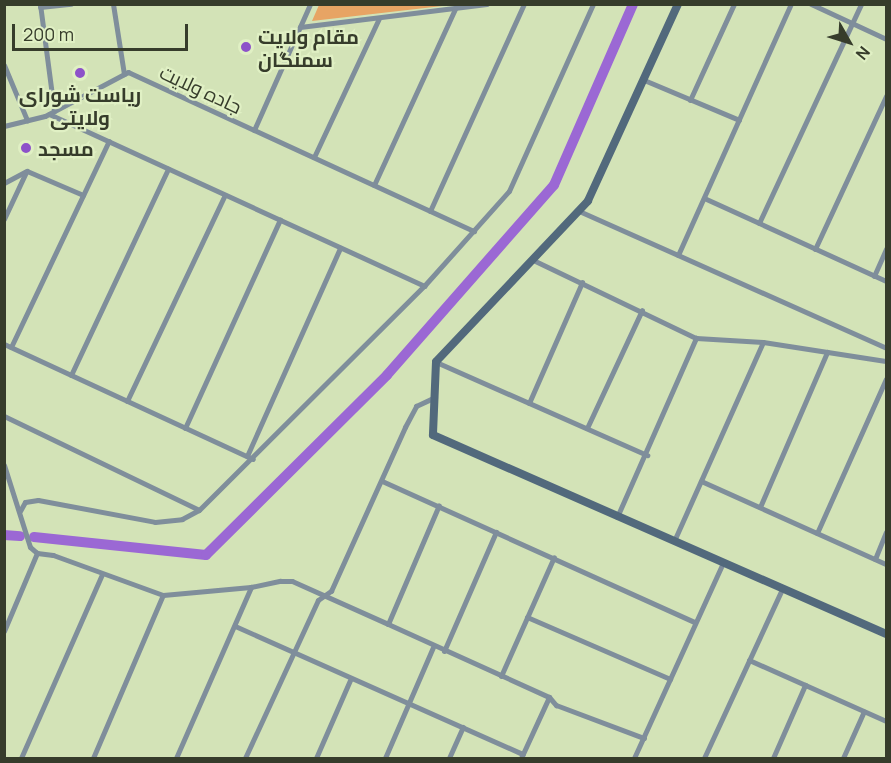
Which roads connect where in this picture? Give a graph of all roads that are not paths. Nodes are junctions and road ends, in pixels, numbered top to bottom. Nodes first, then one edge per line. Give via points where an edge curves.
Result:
1 (71, 4) edge
2 (113, 4) edge
3 (310, 4) edge
4 (487, 4) edge
5 (524, 4) edge
6 (593, 4) edge
7 (678, 4) edge
8 (734, 4) edge
9 (791, 4) edge
10 (811, 4) edge
11 (861, 4) edge
12 (40, 6) edge
13 (455, 9) junction
14 (379, 18) junction
15 (852, 23) junction
16 (300, 27) junction
17 (886, 39) edge
18 (4, 65) edge
19 (124, 74) junction
20 (644, 80) junction
21 (886, 96) edge
22 (690, 100) junction
23 (51, 113) junction
24 (27, 120) junction
25 (739, 120) junction
26 (4, 126) edge
27 (254, 130) junction
28 (109, 141) junction
29 (314, 157) junction
30 (168, 169) junction
31 (27, 171) junction
32 (4, 183) edge
33 (374, 185) junction
34 (83, 195) junction
35 (225, 195) junction
36 (704, 198) junction
37 (430, 211) junction
38 (579, 211) junction
39 (4, 219) edge
40 (280, 220) junction
41 (759, 223) junction
42 (474, 231) junction
43 (340, 248) junction
44 (815, 249) junction
45 (886, 249) edge
46 (678, 255) junction
47 (533, 260) junction
48 (874, 276) junction
49 (886, 281) edge
50 (582, 282) junction
51 (424, 286) junction
52 (642, 310) junction
53 (696, 338) junction
54 (763, 342) junction
55 (4, 344) edge
56 (11, 347) junction
57 (886, 348) edge
58 (827, 352) junction
59 (886, 361) edge
60 (436, 362) junction
61 (71, 375) junction
62 (886, 379) edge
63 (435, 397) junction
64 (127, 401) junction
65 (529, 403) junction
66 (6, 418) edge
67 (185, 428) junction
68 (587, 428) junction
69 (647, 455) junction
70 (250, 458) junction
71 (4, 465) edge
72 (382, 481) junction
73 (701, 481) junction
74 (439, 506) junction
75 (760, 507) junction
76 (199, 510) junction
77 (20, 511) junction
78 (617, 517) junction
79 (496, 532) junction
80 (886, 532) edge
81 (817, 533) junction
82 (674, 541) junction
83 (37, 553) junction
84 (554, 557) junction
85 (875, 559) junction
86 (723, 563) junction
87 (886, 564) edge
88 (102, 574) junction
89 (251, 587) junction
90 (782, 589) junction
91 (163, 595) junction
92 (325, 596) junction
93 (527, 618) junction
94 (695, 622) junction
95 (388, 624) junction
96 (236, 626) junction
97 (4, 631) edge
98 (886, 634) edge
99 (434, 647) junction
100 (294, 651) junction
101 (444, 651) junction
102 (749, 660) junction
103 (501, 676) junction
104 (351, 678) junction
105 (670, 679) junction
106 (805, 686) junction
107 (549, 697) junction
108 (408, 703) junction
109 (864, 711) junction
110 (886, 721) edge
111 (463, 727) junction
112 (644, 738) junction
113 (522, 756) edge
114 (21, 759) edge
115 (93, 759) edge
116 (176, 759) edge
117 (245, 759) edge
118 (316, 759) edge
119 (384, 759) edge
120 (449, 759) edge
121 (634, 759) edge
122 (704, 759) edge
123 (773, 759) edge
124 (843, 759) edge

1 - 12 street
2 - 19 street
3 - 16 street, جاده ولایت
4 - 13 street
5 - 37 street
6 - 42 street via 509,191
7 - 20 street
8 - 22 street
9 - 25 street
10 - 15 street
11 - 15 street
12 - 23 street
13 - 14 street
13 - 33 street
14 - 16 street
14 - 29 street
15 - 17 street
15 - 41 street
16 - 27 street, جاده ولایت
18 - 24 street
19 - 23 street
19 - 27 street, جاده ولایت via 128,72
20 - 22 street
20 - 38 street via 588,201
21 - 44 street
22 - 25 street
23 - 24 street
23 - 28 street
24 - 26 street
25 - 36 street
27 - 29 street, جاده ولایت
28 - 30 street
28 - 34 street
29 - 33 street, جاده ولایت
30 - 35 street
30 - 61 street
31 - 32 street
31 - 34 street
31 - 39 street
33 - 37 street, جاده ولایت
34 - 56 street
35 - 40 street
35 - 64 street
36 - 41 street
36 - 46 street
37 - 42 street, جاده ولایت
38 - 46 street
38 - 47 street
40 - 43 street
40 - 67 street
41 - 44 street
42 - 51 street
43 - 51 street
43 - 70 street
44 - 48 street
45 - 48 street
46 - 57 street
47 - 50 street
47 - 60 street
48 - 49 street
50 - 52 street
50 - 65 street
51 - 70 street
52 - 53 street
52 - 68 street
53 - 54 street
53 - 69 street
54 - 58 street
54 - 73 street
55 - 56 street
56 - 61 street
58 - 59 street
58 - 75 street
60 - 63 street
60 - 65 street
61 - 64 street
62 - 81 street
63 - 72 street via 416,406
63 - 78 street via 433,435
64 - 67 street
65 - 68 street
66 - 76 street
67 - 70 street
68 - 69 street
69 - 78 street
70 - 76 street
71 - 77 street
72 - 74 street
72 - 92 street via 331,591
73 - 75 street
73 - 82 street
74 - 79 street
74 - 95 street
75 - 81 street
76 - 77 street via 182,519 155,522 38,500 25,502
77 - 83 street via 30,547
78 - 82 street
79 - 84 street
79 - 101 street
80 - 85 street
81 - 85 street
82 - 86 street
83 - 88 street via 53,555
83 - 97 street
84 - 93 street
84 - 94 street
85 - 87 street
86 - 90 street
86 - 94 street
88 - 91 street
88 - 114 street
89 - 91 street
89 - 92 street via 292,581
89 - 96 street
90 - 98 street
90 - 102 street
91 - 115 street
92 - 95 street
92 - 100 street via 318,600
93 - 103 street
93 - 105 street
94 - 105 street
95 - 99 street
96 - 100 street
96 - 116 street
99 - 101 street
99 - 108 street
100 - 104 street
100 - 117 street
101 - 103 street
102 - 106 street
102 - 122 street
103 - 107 street
104 - 108 street
104 - 118 street
105 - 112 street
106 - 109 street
106 - 123 street
107 - 112 street via 556,705
107 - 113 street
108 - 111 street
108 - 119 street
109 - 110 street
109 - 124 street
111 - 113 street
111 - 120 street
112 - 121 street

